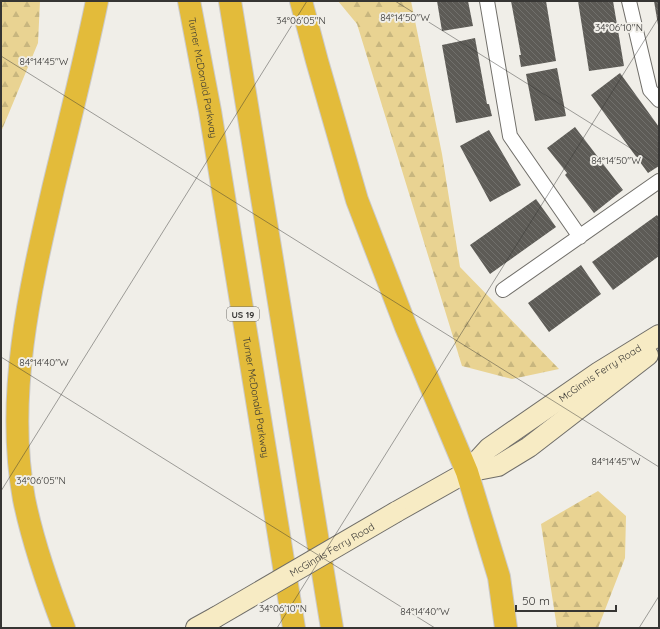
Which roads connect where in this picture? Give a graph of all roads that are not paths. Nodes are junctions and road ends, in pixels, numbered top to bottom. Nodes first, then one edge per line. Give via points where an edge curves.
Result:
1 (97, 1) edge
2 (189, 1) edge
3 (230, 1) edge
4 (302, 1) edge
5 (487, 1) edge
6 (629, 1) edge
7 (659, 100) edge
8 (659, 181) edge
9 (580, 237) junction
10 (503, 290) dead end
11 (659, 335) edge
12 (659, 346) edge
13 (467, 472) junction
14 (64, 628) edge
15 (196, 628) edge
16 (294, 628) edge
17 (332, 628) edge
18 (506, 628) edge

1 - 14 highway via 82,75 36,262 19,382 19,447 24,498 44,575
2 - 16 highway, Turner McDonald Parkway / US 19 via 210,111
3 - 17 highway
4 - 13 highway via 357,200 406,327
5 - 9 street via 510,136
6 - 7 street via 650,90
8 - 9 street
9 - 10 street
11 - 13 main road, McGinnis Ferry Road via 599,372 489,448
12 - 13 main road, McGinnis Ferry Road via 530,447 498,466
13 - 15 main road, McGinnis Ferry Road, bridge
13 - 18 highway via 499,577

